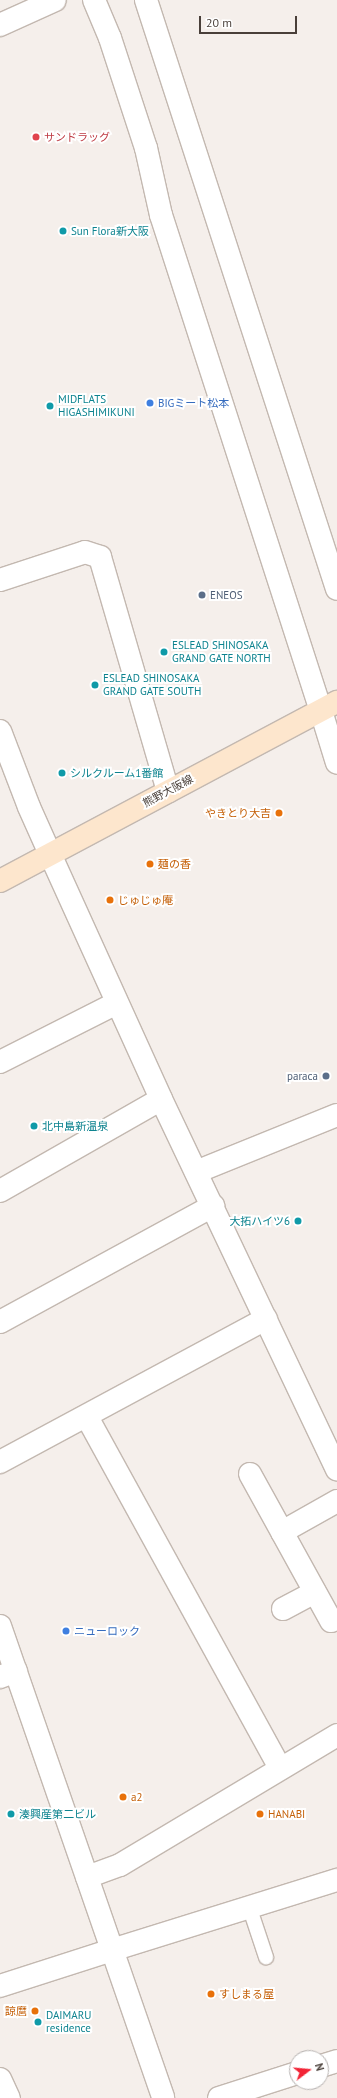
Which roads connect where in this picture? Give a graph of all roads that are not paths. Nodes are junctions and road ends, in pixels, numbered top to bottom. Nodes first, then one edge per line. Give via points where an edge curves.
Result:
1 (54, 0) edge
2 (94, 0) edge
3 (146, 0) edge
4 (0, 25) edge
5 (0, 580) edge
6 (337, 589) edge
7 (329, 707) edge
8 (0, 731) edge
9 (337, 763) edge
10 (168, 791) junction
11 (50, 854) junction
12 (0, 881) edge
13 (117, 1003) junction
14 (0, 1062) edge
15 (161, 1099) junction
16 (337, 1115) edge
17 (196, 1172) junction
18 (0, 1191) edge
19 (213, 1206) junction
20 (266, 1319) junction
21 (0, 1322) edge
22 (87, 1417) junction
23 (0, 1462) edge
24 (337, 1469) edge
25 (250, 1474) dead end
26 (337, 1500) edge
27 (282, 1532) junction
28 (315, 1592) junction
29 (283, 1609) dead end
30 (331, 1621) dead end
31 (0, 1626) edge
32 (8, 1674) edge
33 (337, 1735) edge
34 (280, 1768) junction
35 (87, 1877) junction
36 (337, 1880) edge
37 (250, 1909) junction
38 (112, 1950) junction
39 (266, 1957) dead end
40 (0, 1986) edge
41 (289, 2076) edge
42 (0, 2079) edge
43 (9, 2098) edge
44 (163, 2098) edge
45 (219, 2098) edge

1 - 4 street
2 - 7 street via 110,38 143,141 161,215
3 - 6 street
5 - 10 street via 85,552 100,557
7 - 9 street
7 - 10 main road, 熊野大阪線
8 - 11 street
10 - 11 main road, 熊野大阪線
11 - 12 main road, 熊野大阪線
11 - 13 street
13 - 14 street
13 - 15 street
15 - 17 street
15 - 18 street
16 - 17 street
17 - 19 street
19 - 20 street
19 - 21 street
20 - 22 street
20 - 24 street
22 - 23 street
22 - 34 street
25 - 27 street
26 - 27 street
27 - 28 street
28 - 29 street
28 - 30 street
31 - 32 street
32 - 35 street
33 - 34 street
34 - 35 street via 120,1865
35 - 38 street
36 - 37 street
37 - 38 street
37 - 39 lane
38 - 40 street
38 - 44 street
41 - 45 street
42 - 43 street

